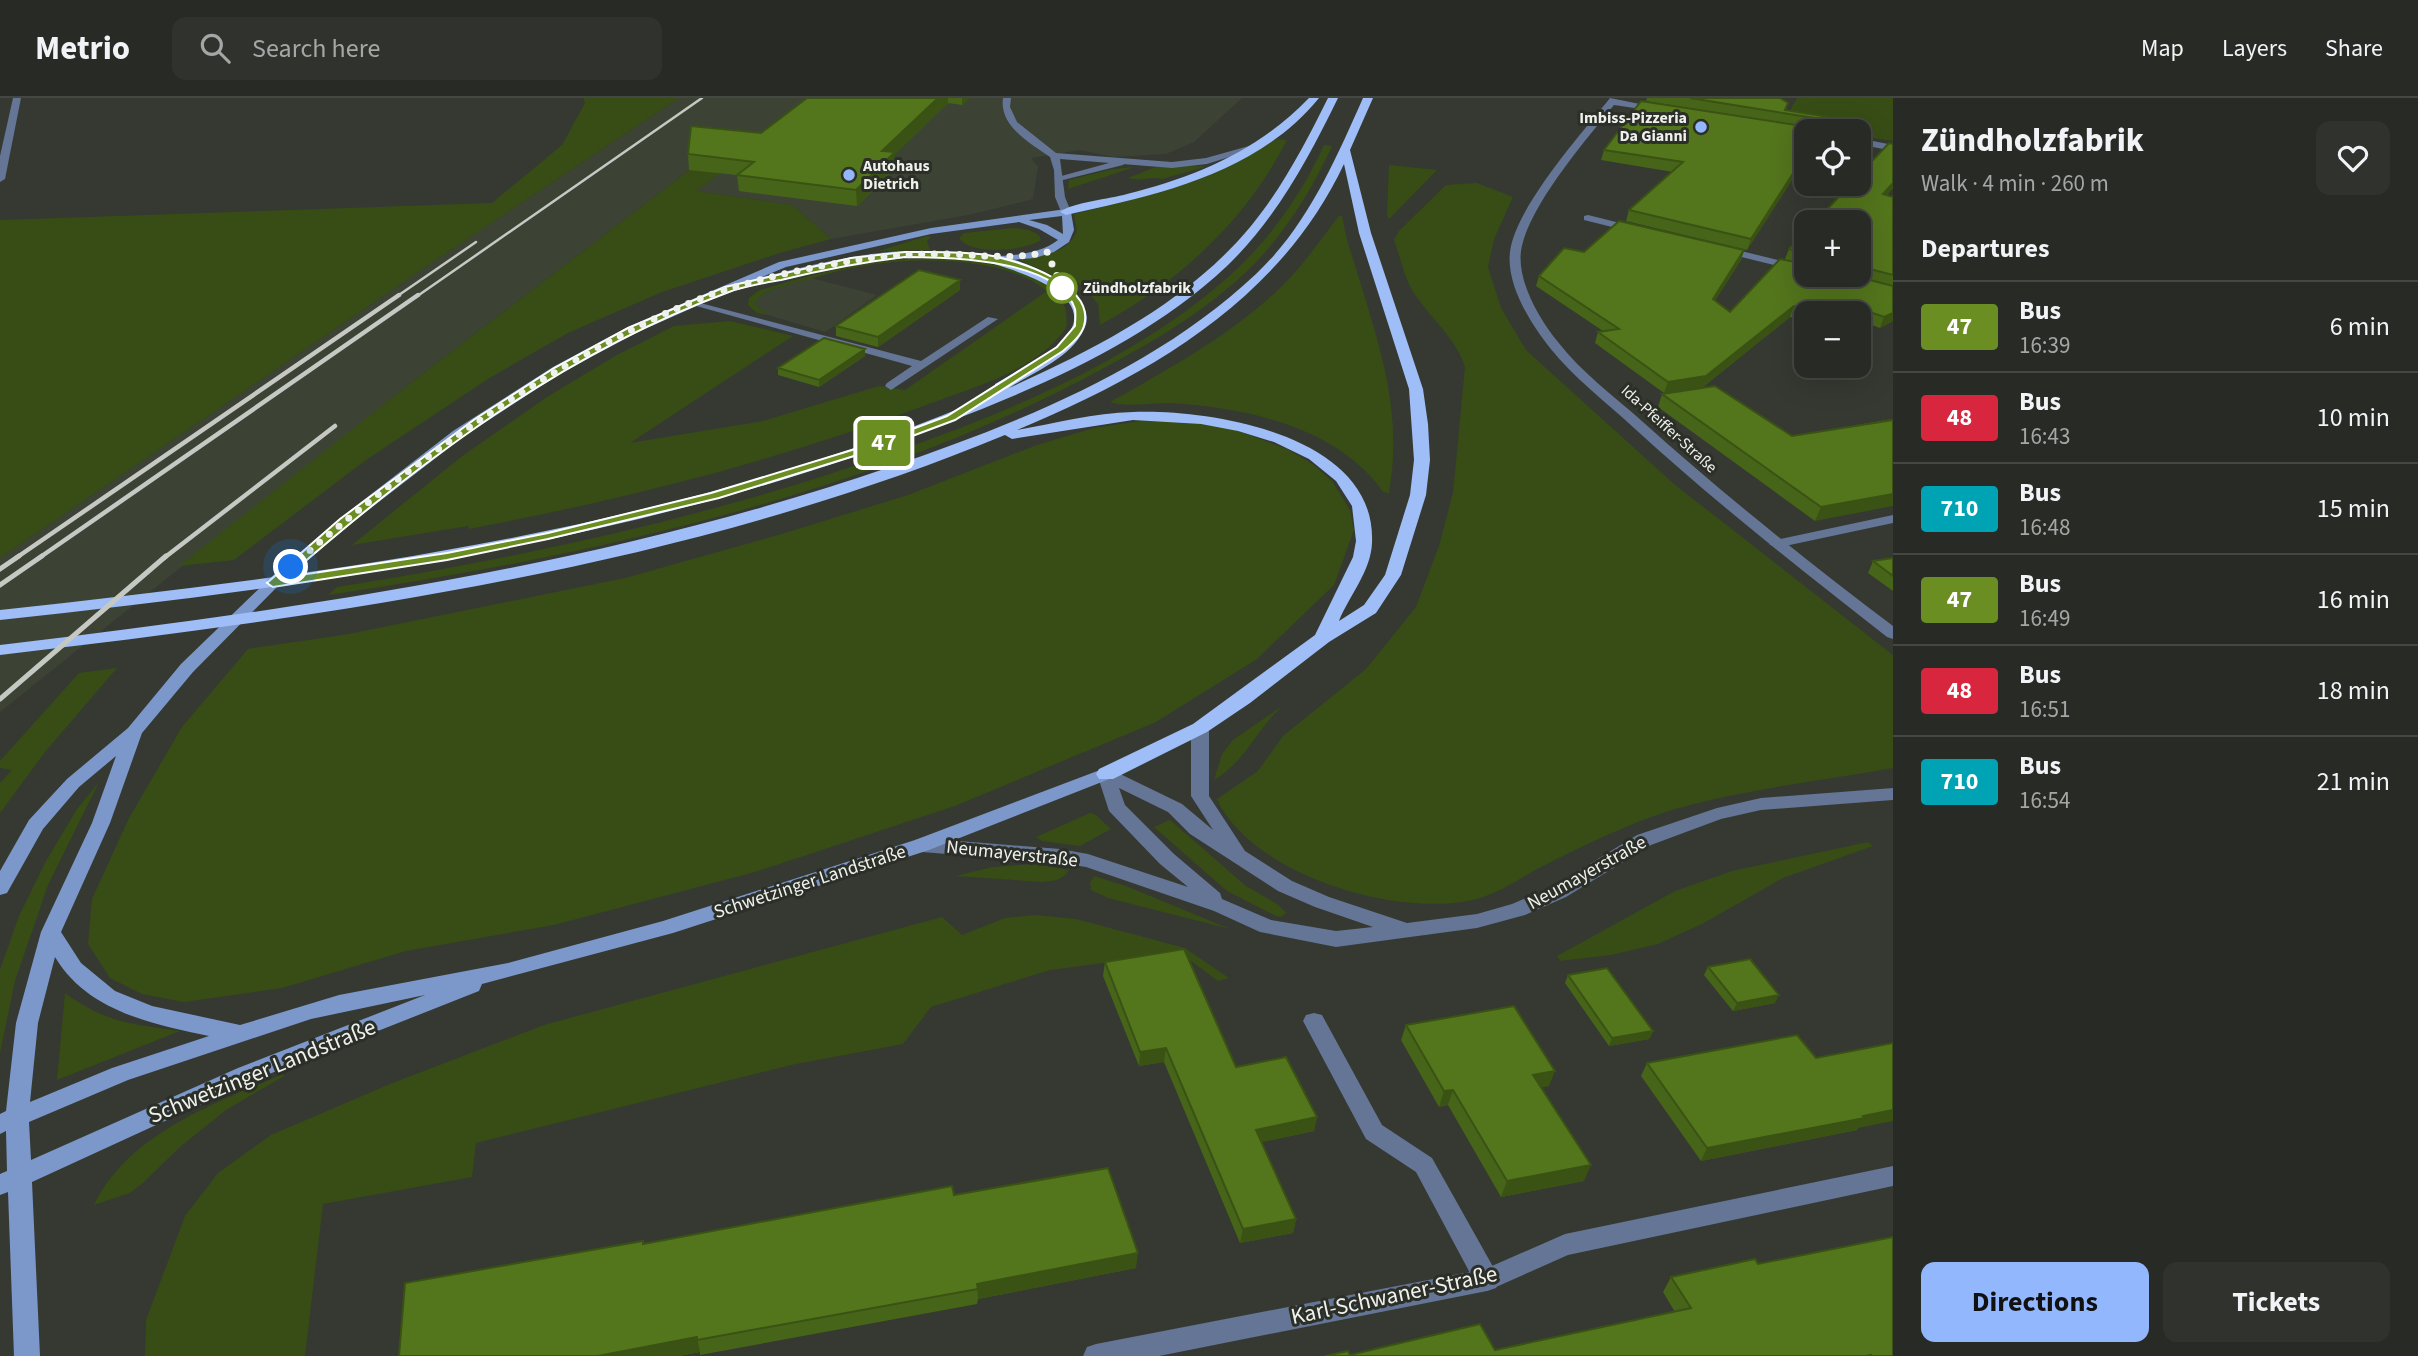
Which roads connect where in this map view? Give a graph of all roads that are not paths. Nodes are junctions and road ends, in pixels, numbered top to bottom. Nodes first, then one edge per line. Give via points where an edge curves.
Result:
1 (17, 98) edge
2 (1007, 98) edge
3 (1314, 98) edge
4 (1333, 98) edge
5 (1368, 98) edge
6 (1614, 100) edge
7 (1666, 110) edge
8 (1871, 144) edge
9 (1256, 147) junction
10 (1348, 147) junction
11 (1893, 148) edge
12 (1054, 156) junction
13 (1120, 163) junction
14 (1059, 178) junction
15 (0, 179) edge
16 (1058, 200) junction
17 (1066, 212) junction
18 (1036, 217) junction
19 (1588, 218) dead end
20 (1014, 220) junction
21 (961, 226) junction
22 (1644, 232) edge
23 (1065, 240) junction
24 (1709, 246) edge
25 (946, 247) junction
26 (988, 258) junction
27 (1794, 267) edge
28 (729, 289) junction
29 (694, 302) junction
30 (992, 319) dead end
31 (922, 365) junction
32 (891, 386) dead end
33 (951, 418) junction
34 (987, 438) junction
35 (1893, 519) edge
36 (1776, 544) junction
37 (0, 615) edge
38 (1893, 634) edge
39 (1322, 638) junction
40 (0, 650) edge
41 (1200, 728) junction
42 (134, 732) junction
43 (1105, 774) junction
44 (1893, 794) edge
45 (922, 845) junction
46 (1240, 856) junction
47 (0, 888) edge
48 (1221, 905) junction
49 (1404, 929) junction
50 (51, 932) junction
51 (508, 971) junction
52 (1314, 1021) dead end
53 (238, 1033) junction
54 (9, 1120) edge
55 (1893, 1176) edge
56 (9, 1181) edge
57 (1487, 1280) junction
58 (27, 1356) edge
59 (1096, 1356) edge

1 - 15 street
2 - 12 street via 1010,120
3 - 9 highway via 1276,135
4 - 33 highway via 1284,190 1220,265 1174,302 1095,352
5 - 10 highway
6 - 7 street
6 - 36 street, Ida-Pfeiffer-Straße via 1539,197 1515,251 1520,284 1547,337 1585,376
8 - 11 street
9 - 13 street via 1191,163
9 - 17 highway via 1170,185
10 - 34 highway via 1326,191 1288,246 1211,318 1070,401
10 - 39 highway via 1365,233 1416,389 1422,460 1418,495 1393,575 1370,608
12 - 13 street
12 - 14 street
13 - 14 street
14 - 16 street
16 - 17 street
16 - 18 street
17 - 18 main road
17 - 23 main road via 1070,230
18 - 20 main road
19 - 22 street
20 - 21 main road
20 - 23 main road via 1043,227
21 - 25 main road
21 - 28 main road via 783,264
23 - 26 main road via 1040,253
24 - 27 street
25 - 26 main road
25 - 28 main road via 851,261
26 - 33 highway via 1026,268 1068,292 1079,309 1079,326 1060,349
28 - 29 main road
29 - 31 street
29 - 42 main road via 557,370 458,434 274,582 187,668
30 - 31 street
31 - 32 street
33 - 37 highway via 715,495 548,536 354,572
34 - 39 highway via 1099,419 1160,415 1261,432 1318,459 1351,491 1362,512 1364,529 1358,572
34 - 40 highway via 751,518 612,554 310,611
35 - 36 street
36 - 38 street, Ida-Pfeiffer-Straße
39 - 41 highway
41 - 43 highway
41 - 46 street, Neumayerstraße via 1200,796
42 - 47 main road via 73,783 36,825
42 - 50 main road via 101,822
43 - 45 main road, Schwetzinger Landstraße
43 - 46 street, Neumayerstraße via 1175,808 1196,829
43 - 48 street, Neumayerstraße via 1116,807
44 - 49 street, Neumayerstraße via 1761,804 1717,814 1644,840 1559,892 1518,911
45 - 48 street, Neumayerstraße via 1088,861
45 - 51 main road, Schwetzinger Landstraße via 753,902
46 - 49 street, Neumayerstraße via 1285,886
48 - 49 street, Neumayerstraße via 1267,927 1336,939
50 - 53 main road via 74,970 105,996 156,1014
50 - 54 main road via 27,1023
51 - 53 main road, Schwetzinger Landstraße via 339,1003
51 - 56 main road, Schwetzinger Landstraße via 246,1074
52 - 57 street via 1374,1132 1424,1165
53 - 54 main road, Schwetzinger Landstraße via 120,1074
54 - 56 main road
55 - 57 street, Karl-Schwaner-Straße via 1565,1245
56 - 58 main road via 24,1252
57 - 59 street, Karl-Schwaner-Straße

